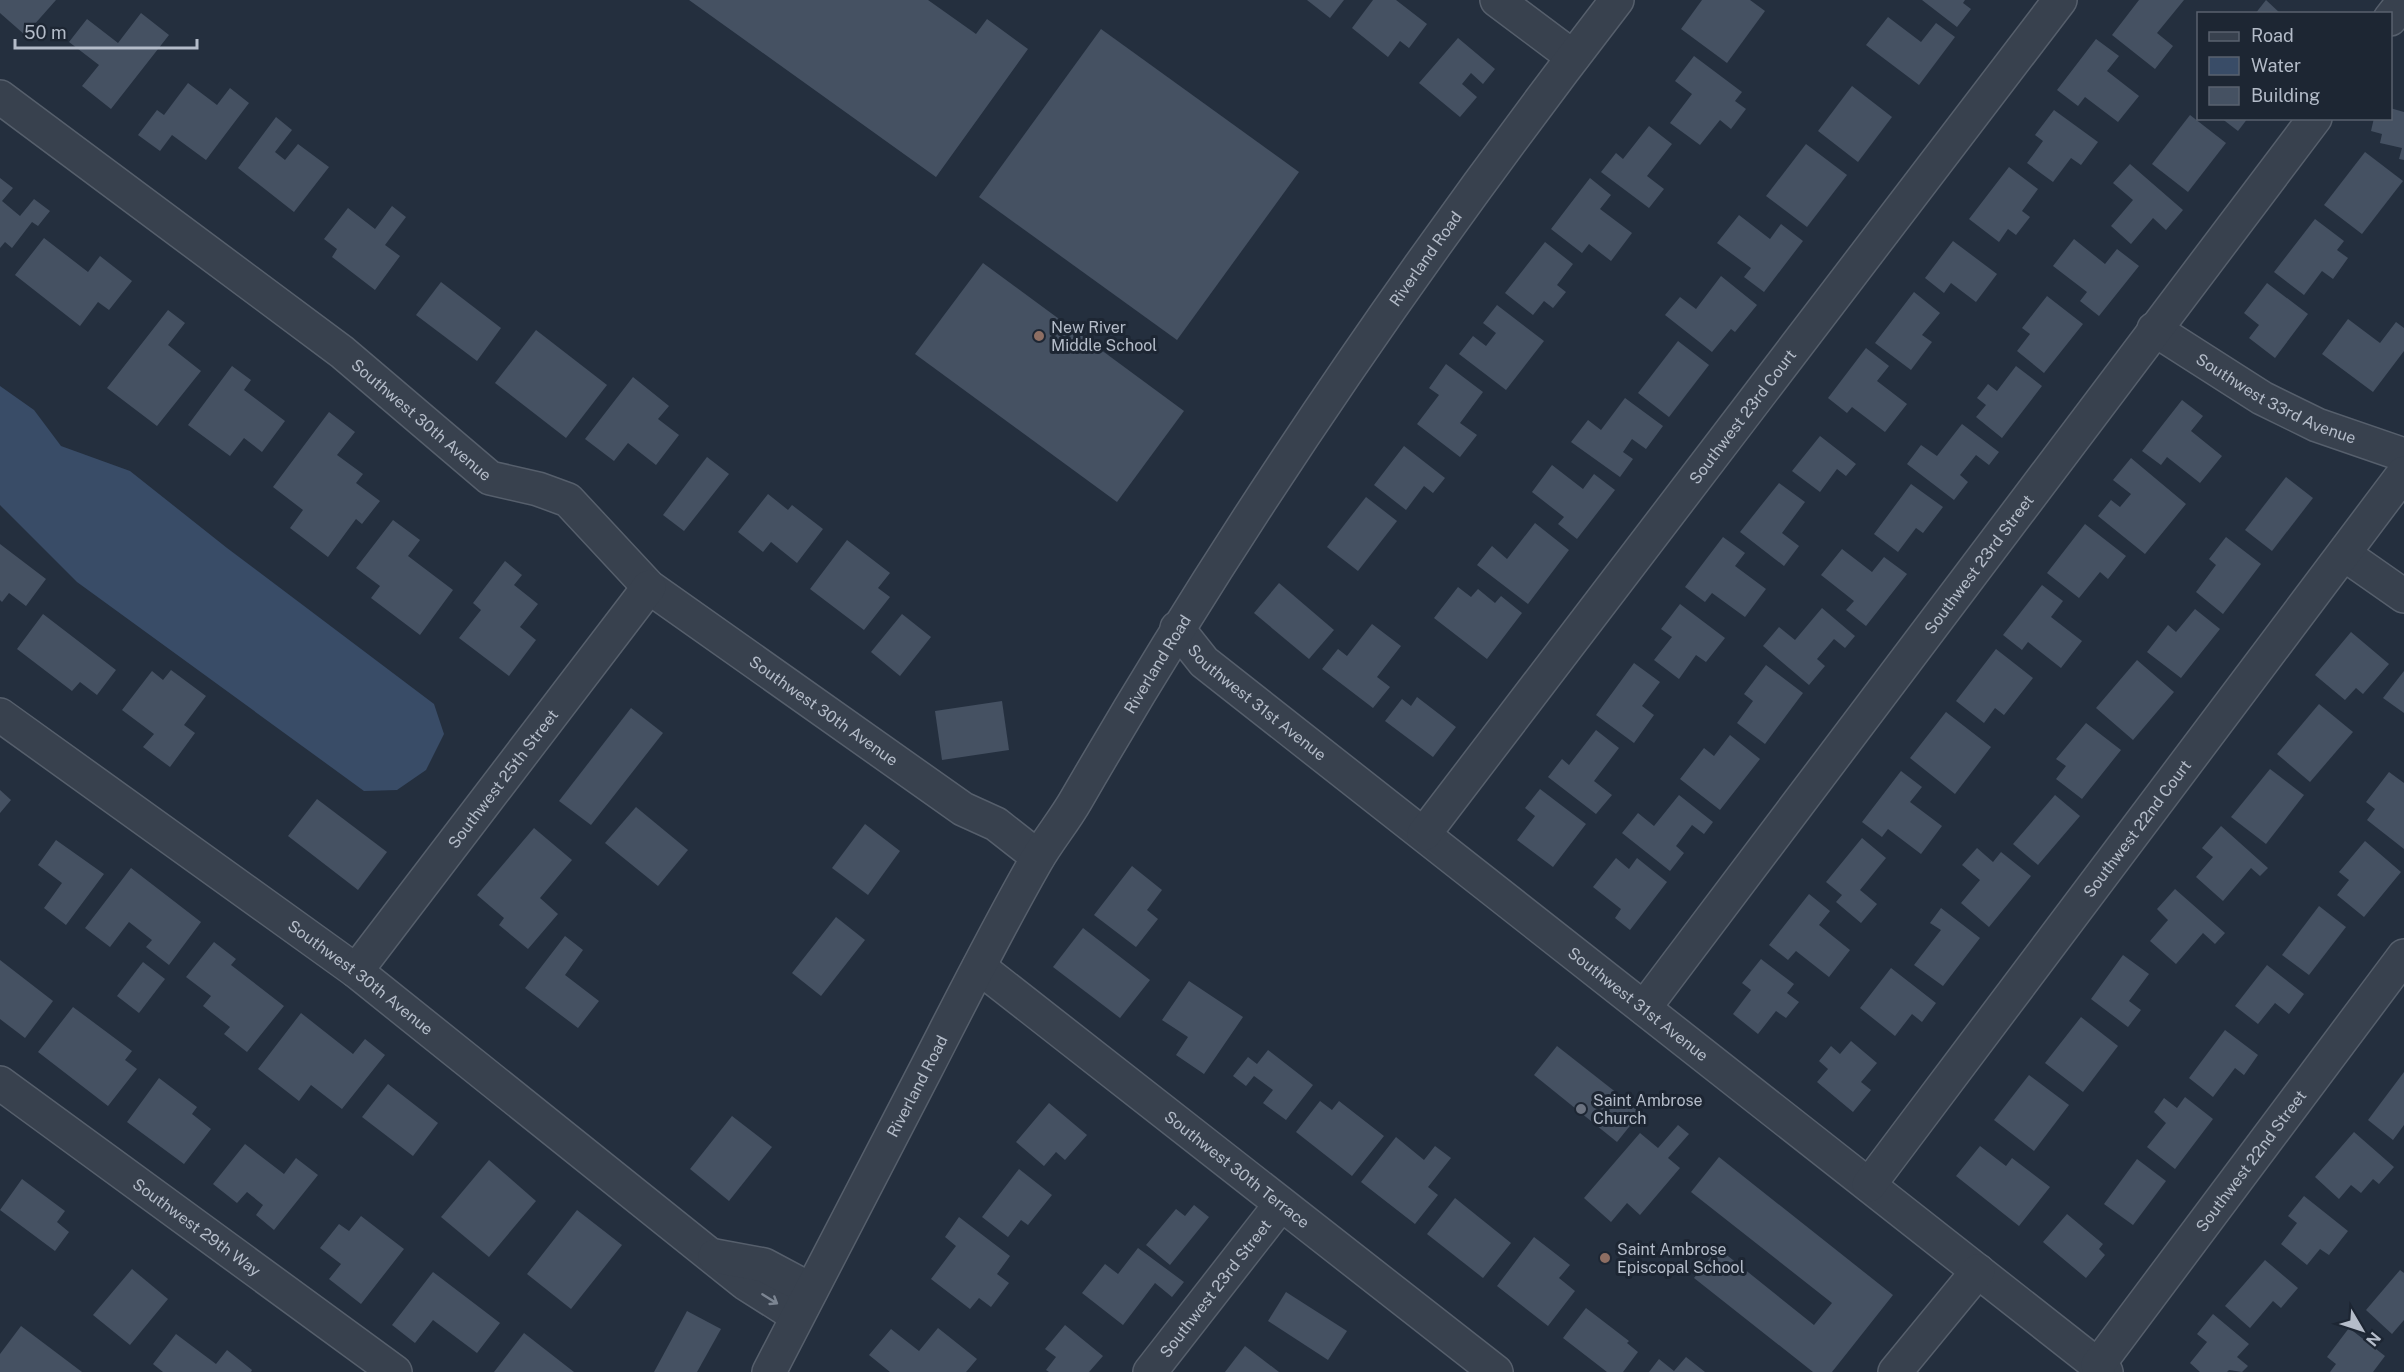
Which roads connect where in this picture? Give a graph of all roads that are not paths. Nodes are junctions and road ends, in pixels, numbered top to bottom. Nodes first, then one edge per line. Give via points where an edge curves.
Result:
1 (1497, 0) edge
2 (1617, 0) edge
3 (2060, 0) edge
4 (1573, 57) junction
5 (0, 97) edge
6 (2313, 120) edge
7 (2154, 329) junction
8 (2404, 455) edge
9 (2404, 473) edge
10 (2344, 554) junction
11 (649, 587) junction
12 (2404, 596) edge
13 (1177, 628) junction
14 (0, 715) edge
15 (1424, 834) junction
16 (1033, 866) junction
17 (2404, 956) edge
18 (979, 967) junction
19 (356, 970) junction
20 (1644, 1008) junction
21 (0, 1083) edge
22 (1869, 1185) junction
23 (1281, 1204) junction
24 (1978, 1271) junction
25 (804, 1303) junction
26 (2102, 1369) edge
27 (394, 1372) edge
28 (769, 1372) edge
29 (1150, 1372) edge
30 (1496, 1372) edge
31 (1894, 1372) edge

1 - 4 street
2 - 4 street, Riverland Road
3 - 15 street, Southwest 23rd Court
4 - 13 street, Riverland Road via 1461,206 1340,379
5 - 11 street, Southwest 30th Avenue via 342,352 490,478 568,500
6 - 7 street, Southwest 23rd Street
7 - 8 street, Southwest 33rd Avenue via 2262,398 2317,425
7 - 20 street, Southwest 23rd Street
9 - 10 street, Southwest 22nd Court
10 - 12 street
10 - 22 street, Southwest 22nd Court
11 - 16 street, Southwest 30th Avenue via 963,809 965,826
11 - 19 street, Southwest 25th Street
13 - 15 street, Southwest 31st Avenue via 1204,662
13 - 16 street, Riverland Road
14 - 19 street, Southwest 30th Avenue
15 - 20 street, Southwest 31st Avenue
16 - 18 street, Riverland Road
17 - 26 street, Southwest 22nd Street
18 - 23 street, Southwest 30th Terrace
18 - 25 street, Riverland Road
19 - 25 street, Southwest 30th Avenue via 710,1255 764,1265
20 - 22 street, Southwest 31st Avenue
21 - 27 street, Southwest 29th Way
22 - 24 street, Southwest 31st Avenue
23 - 29 street, Southwest 23rd Street
23 - 30 street, Southwest 30th Terrace
24 - 26 street, Southwest 31st Avenue
24 - 31 street
25 - 28 street, Riverland Road

